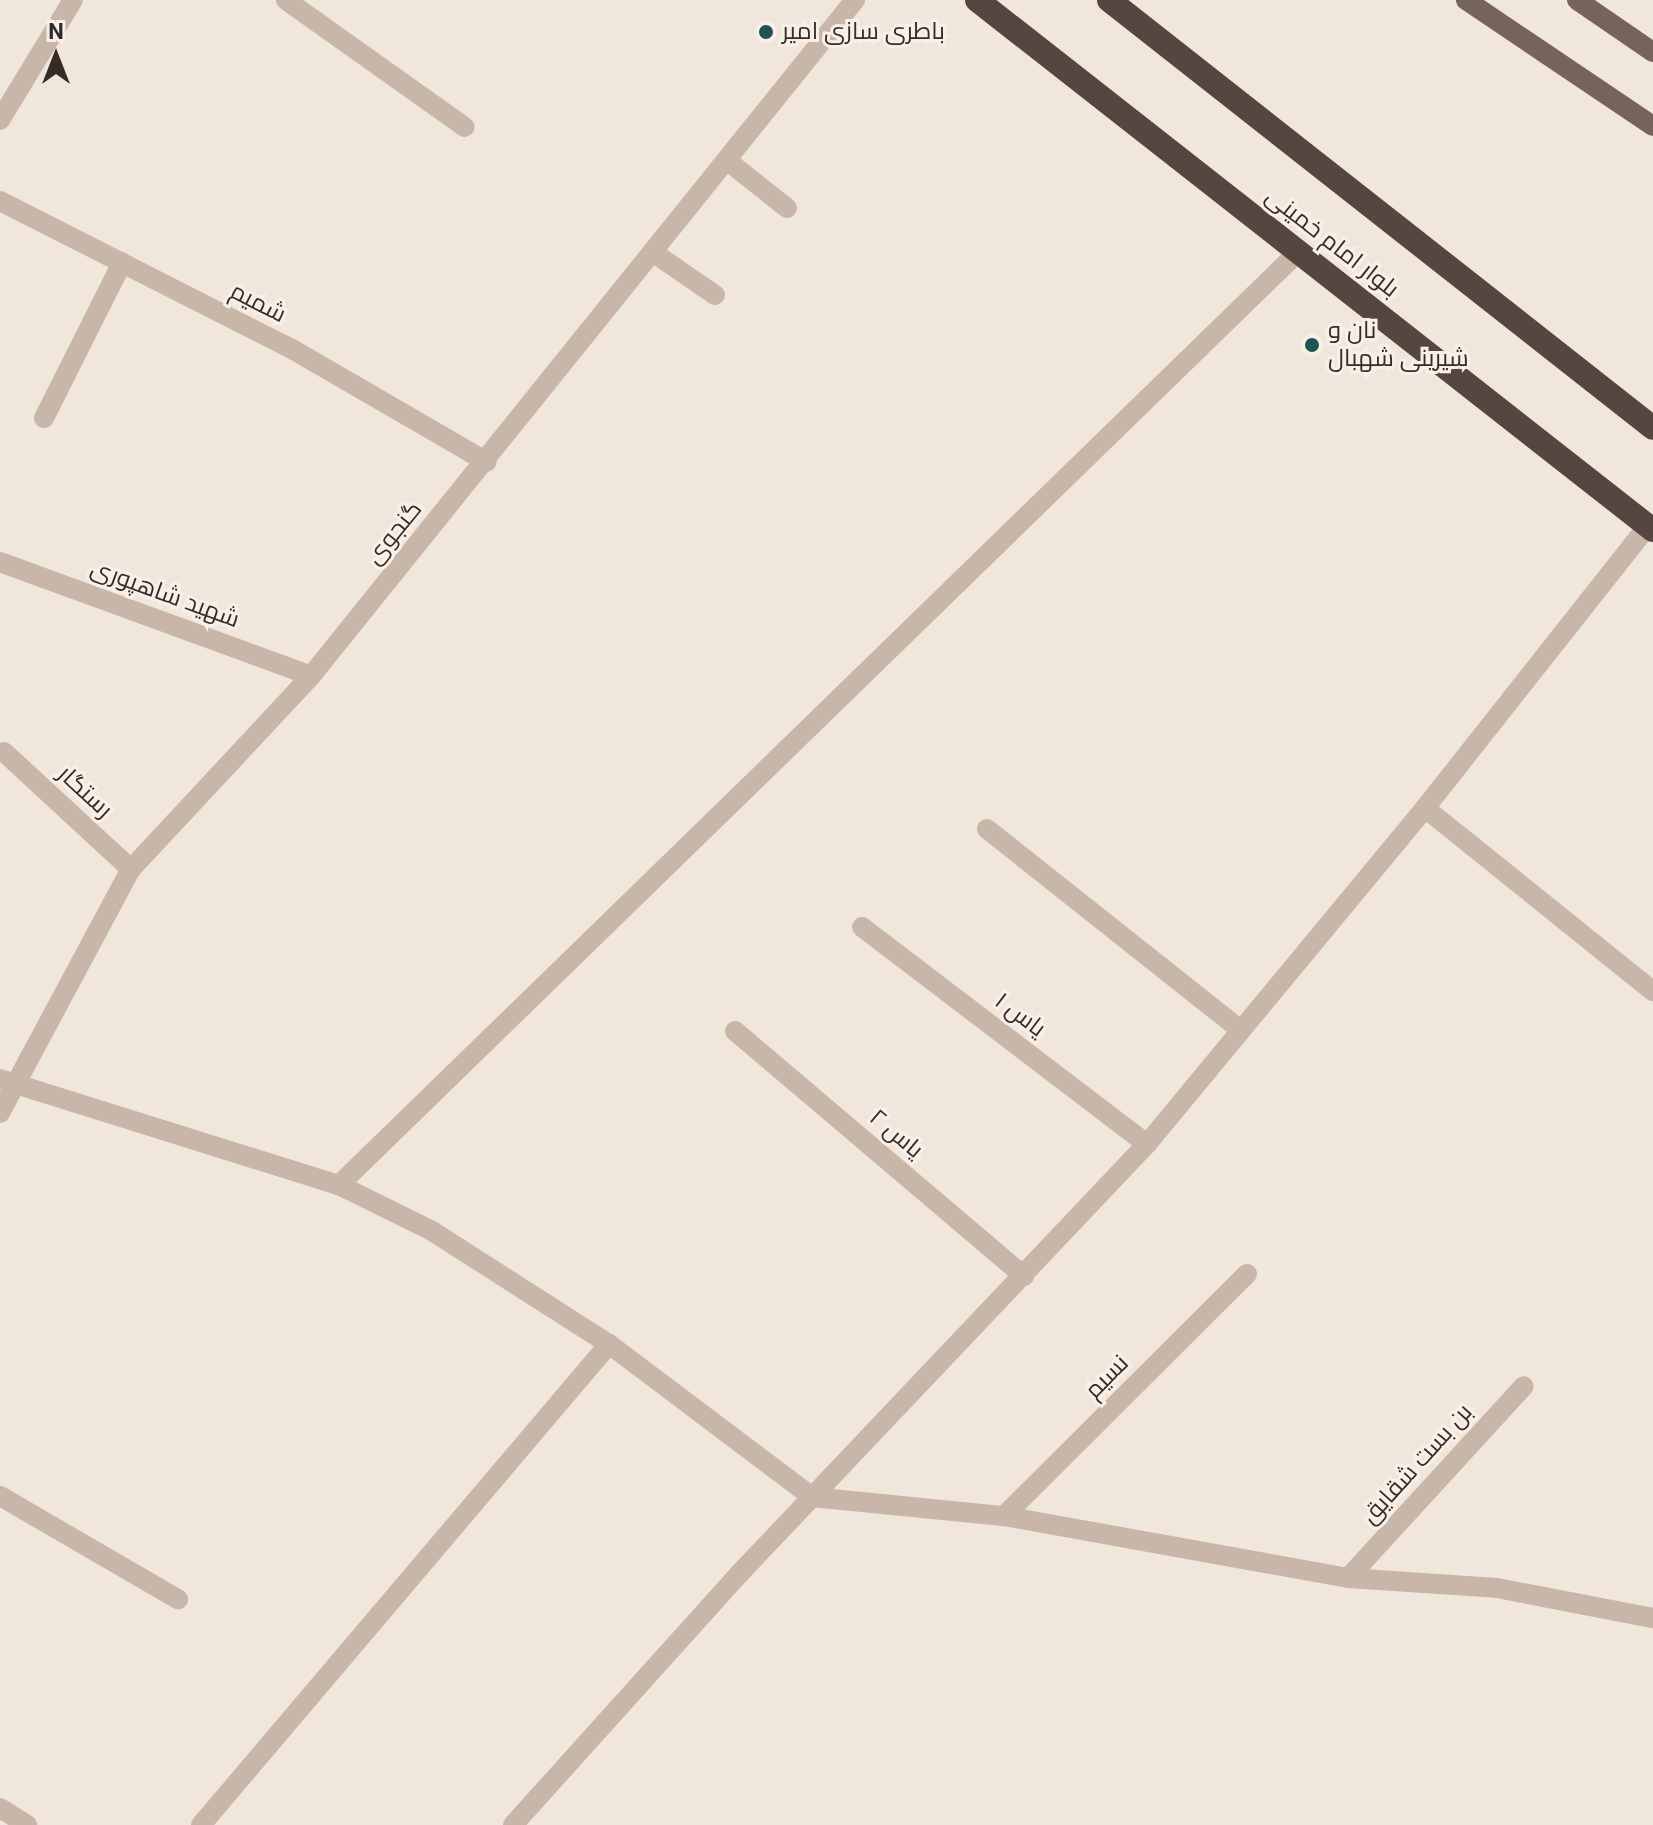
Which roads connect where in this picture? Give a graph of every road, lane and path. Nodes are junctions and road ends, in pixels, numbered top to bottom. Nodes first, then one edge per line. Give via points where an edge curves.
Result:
1 (73, 0) edge
2 (286, 0) edge
3 (855, 0) edge
4 (977, 0) edge
5 (1109, 0) edge
6 (1466, 0) edge
7 (1577, 0) edge
8 (1653, 52) edge
9 (0, 120) edge
10 (1653, 126) edge
11 (465, 127) dead end
12 (729, 162) junction
13 (0, 201) edge
14 (787, 208) dead end
15 (1298, 252) junction
16 (654, 253) junction
17 (122, 263) junction
18 (715, 295) dead end
19 (44, 418) dead end
20 (1653, 428) edge
21 (487, 462) junction
22 (1650, 528) edge
23 (0, 562) edge
24 (311, 676) junction
25 (4, 752) dead end
26 (1425, 808) junction
27 (987, 829) dead end
28 (131, 869) junction
29 (862, 927) dead end
30 (1653, 991) edge
31 (1241, 1030) junction
32 (735, 1031) dead end
33 (8, 1081) edge
34 (0, 1113) edge
35 (1147, 1144) junction
36 (339, 1185) junction
37 (1247, 1274) dead end
38 (1024, 1276) junction
39 (609, 1344) junction
40 (1524, 1386) dead end
41 (0, 1496) edge
42 (812, 1497) junction
43 (1004, 1516) junction
44 (1348, 1578) junction
45 (178, 1599) dead end
46 (1653, 1618) edge
47 (0, 1808) edge
48 (27, 1825) edge
49 (201, 1825) edge
50 (513, 1825) edge

1 - 9 street
2 - 11 street
3 - 12 street, گنجوی
4 - 15 highway, بلوار امام خمینی
5 - 20 highway
6 - 10 main road
7 - 8 main road
12 - 14 street
12 - 16 street, گنجوی
13 - 17 street, شمیم
15 - 22 highway, بلوار امام خمینی
15 - 36 street
16 - 18 street
16 - 21 street, گنجوی
17 - 19 street
17 - 21 street, شمیم via 292,349
21 - 24 street, گنجوی
22 - 26 street
23 - 24 street, شهید شاهپوری
24 - 28 street, گنجوی
25 - 28 street, رستگار
26 - 30 street
26 - 31 street
27 - 31 street
28 - 33 street, گنجوی
29 - 35 street, یاس ۱
31 - 35 street
32 - 38 street, یاس ۲
33 - 34 street, گنجوی
33 - 36 street
35 - 38 street
36 - 39 street via 432,1231
37 - 43 street, نسیم
38 - 42 street
39 - 42 street
39 - 49 street
40 - 44 street, بن بست شقایق
41 - 45 street
42 - 43 street
42 - 50 street
43 - 44 street
44 - 46 street via 1497,1588
47 - 48 street

